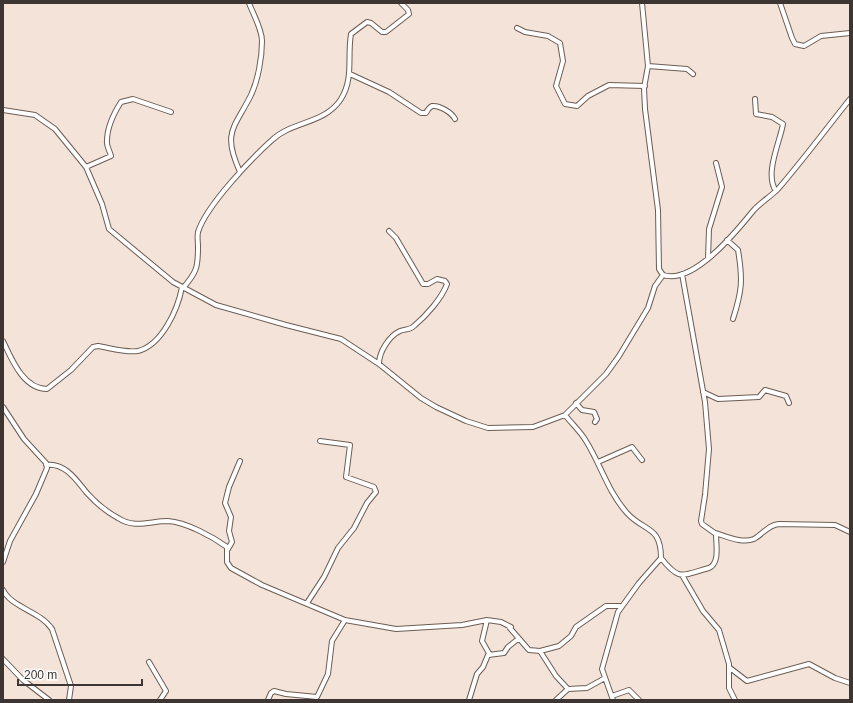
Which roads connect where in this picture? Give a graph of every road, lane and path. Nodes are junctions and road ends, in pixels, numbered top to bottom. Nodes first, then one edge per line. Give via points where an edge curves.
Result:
1 (249, 3) edge
2 (401, 3) edge
3 (642, 3) edge
4 (780, 3) edge
5 (517, 28) dead end
6 (850, 33) edge
7 (648, 66) junction
8 (350, 74) junction
9 (693, 74) dead end
10 (645, 86) junction
11 (755, 99) dead end
12 (850, 99) edge
13 (3, 110) edge
14 (171, 112) dead end
15 (455, 119) dead end
16 (716, 163) dead end
17 (86, 167) junction
18 (240, 172) junction
19 (776, 190) junction
20 (389, 231) dead end
21 (727, 240) junction
22 (708, 259) junction
23 (682, 274) junction
24 (663, 275) junction
25 (182, 287) junction
26 (733, 319) dead end
27 (3, 341) edge
28 (380, 364) junction
29 (703, 392) junction
30 (576, 403) junction
31 (789, 403) dead end
32 (3, 407) edge
33 (565, 415) junction
34 (595, 422) dead end
35 (320, 442) dead end
36 (642, 460) dead end
37 (240, 461) dead end
38 (598, 462) junction
39 (46, 465) junction
40 (850, 532) edge
41 (715, 533) junction
42 (228, 549) junction
43 (5, 550) edge
44 (661, 558) junction
45 (3, 562) edge
46 (682, 574) junction
47 (3, 590) edge
48 (307, 603) junction
49 (620, 606) junction
50 (345, 620) junction
51 (487, 620) junction
52 (518, 639) junction
53 (540, 651) junction
54 (490, 655) junction
55 (3, 659) edge
56 (149, 662) dead end
57 (730, 668) junction
58 (605, 678) junction
59 (850, 683) edge
60 (568, 689) junction
61 (613, 698) edge
62 (49, 700) edge
63 (69, 700) edge
64 (160, 700) edge
65 (268, 700) edge
66 (469, 700) edge
67 (556, 700) edge
68 (639, 700) edge
69 (736, 700) edge

1 - 18 street via 262,40 254,86 233,124 231,134 231,147
2 - 8 street via 409,14 386,32 367,22 351,34
3 - 7 street
4 - 6 street via 795,44 804,46 821,36
5 - 10 street via 548,36 560,43 563,61 556,86 565,104 577,106 588,96 608,85
7 - 9 street via 687,69
7 - 10 street
8 - 15 street via 389,92 421,113 426,113 434,106 450,112
8 - 18 street via 341,99 329,112 277,136
10 - 24 street via 645,109 658,210 659,269
11 - 19 street via 756,114 772,117 783,124 771,177 772,186
12 - 19 street
13 - 17 street via 24,112 44,120 55,129
14 - 17 street via 133,99 121,102 114,114 106,142 111,156
16 - 22 street via 722,187 709,229
17 - 25 street via 102,204 109,229
18 - 25 street via 199,230 197,268
19 - 21 street
20 - 28 street via 396,238 422,283 426,285 439,279 447,284 442,294 415,325 399,332 388,342 381,354
21 - 22 street
21 - 26 street via 738,250 741,273 741,291
22 - 23 street
23 - 24 street via 671,277
23 - 29 street
24 - 30 street via 655,286 648,308 619,356 606,374
25 - 27 street via 177,309 154,343 136,351 93,347 47,389 37,387 24,377
25 - 28 street via 223,307 341,339
28 - 33 street via 416,395 436,407 488,428 533,427
29 - 31 street via 721,400 759,397 765,390 786,396
29 - 41 street via 709,449 701,521
30 - 33 street
30 - 34 street via 582,410 594,412 597,419
32 - 39 street via 24,439
33 - 38 street via 584,437
35 - 48 street via 350,445 346,477 374,487 376,492 354,528 338,548
36 - 38 street via 632,447
37 - 42 street via 225,503 230,517 229,531 232,542
38 - 44 street via 612,492 626,513 655,534 660,543
39 - 42 street via 58,466 76,478 91,497 111,514 126,522 140,525 178,522 223,544
39 - 43 street via 46,474
40 - 41 street via 835,525 778,524 751,539 735,539
41 - 46 street via 716,561 713,566
42 - 48 street via 227,562 231,568 262,585
43 - 45 street
44 - 46 street via 672,572
44 - 49 street
46 - 57 street via 703,611 720,630
47 - 63 street via 10,598 40,616 52,629 71,686
48 - 50 street
49 - 53 street via 606,606 576,627 559,646
49 - 58 street via 602,669
50 - 51 street via 396,629 462,625
50 - 65 street via 332,641 328,674 317,697 274,691
51 - 52 street via 510,626
51 - 54 street via 482,641
52 - 53 street via 529,650
52 - 54 street via 504,653
53 - 60 street
54 - 66 street via 477,674
55 - 62 street via 23,680
56 - 64 street via 166,691
57 - 59 street via 747,681 809,664
57 - 69 street via 728,684
58 - 60 street via 587,688
58 - 61 street
60 - 67 street
61 - 68 street via 629,690

